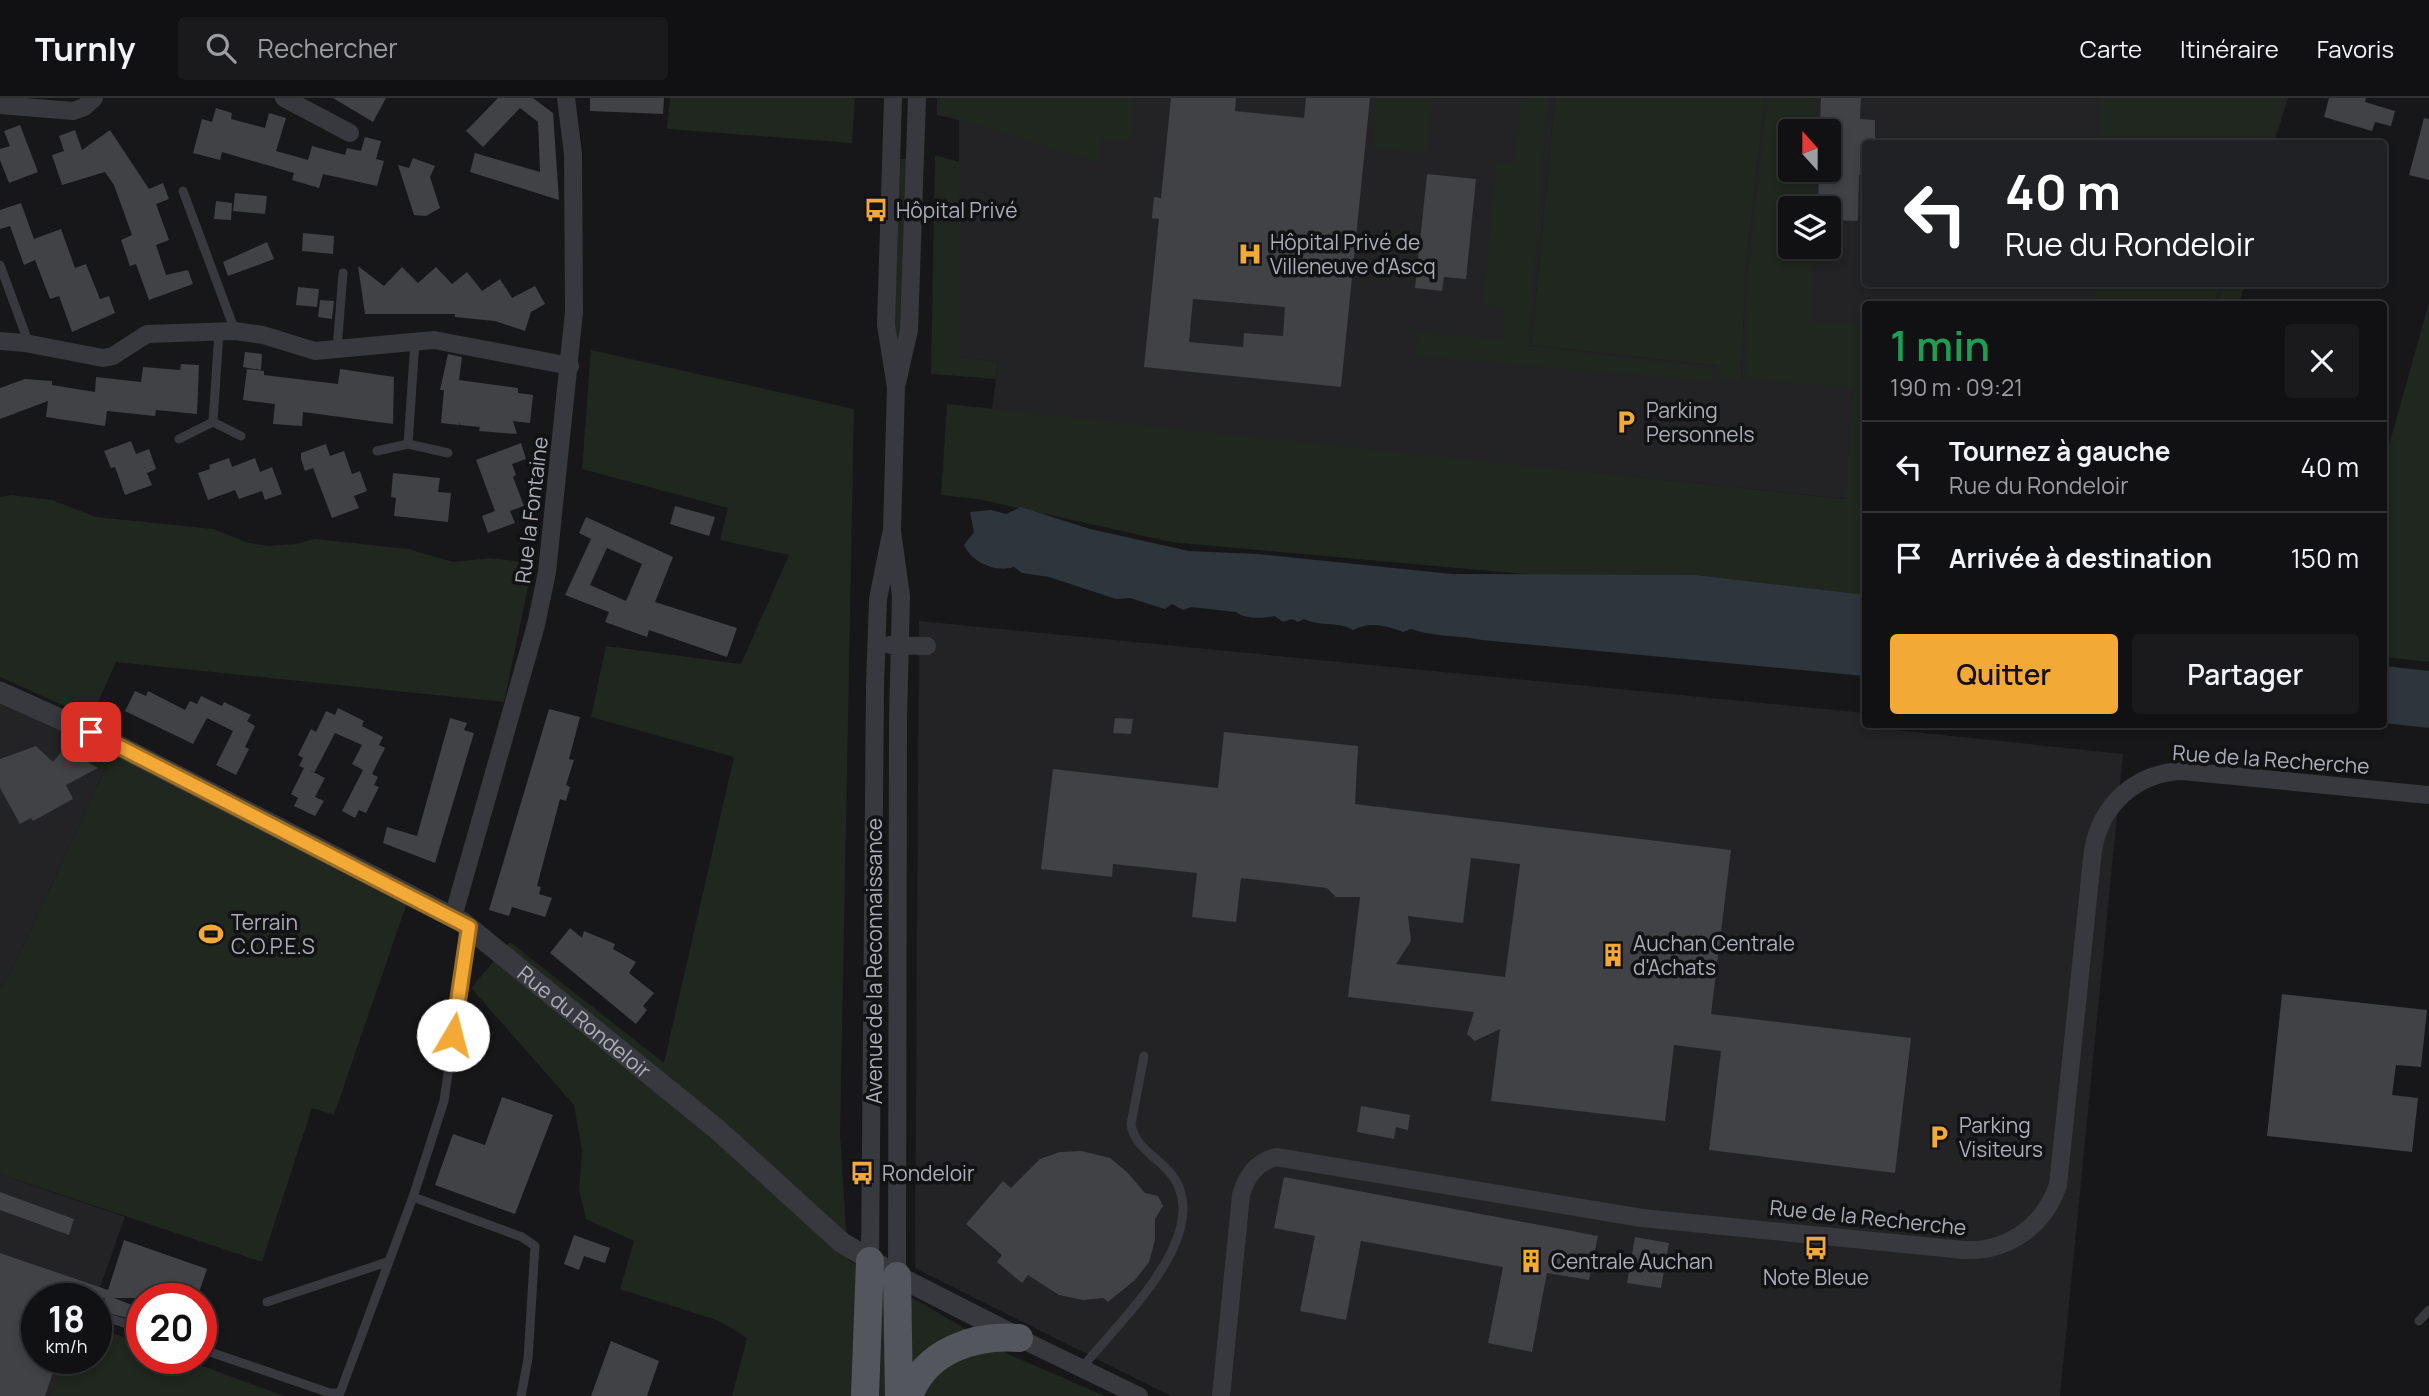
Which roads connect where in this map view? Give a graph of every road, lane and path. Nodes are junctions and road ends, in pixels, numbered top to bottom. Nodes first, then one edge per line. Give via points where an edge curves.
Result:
1 (94, 98) edge
2 (284, 98) edge
3 (566, 98) edge
4 (893, 98) edge
5 (917, 98) edge
6 (0, 105) edge
7 (892, 120) junction
8 (916, 122) junction
9 (350, 133) dead end
10 (183, 191) dead end
11 (0, 265) edge
12 (343, 273) dead end
13 (227, 331) junction
14 (415, 339) junction
15 (0, 341) edge
16 (30, 344) junction
17 (337, 349) junction
18 (570, 366) junction
19 (896, 387) junction
20 (213, 422) junction
21 (241, 436) dead end
22 (180, 439) dead end
23 (408, 444) junction
24 (377, 451) dead end
25 (448, 453) dead end
26 (892, 531) junction
27 (876, 645) junction
28 (900, 646) junction
29 (927, 646) dead end
30 (0, 692) edge
31 (2429, 795) edge
32 (461, 922) junction
33 (1144, 1056) dead end
34 (413, 1197) junction
35 (870, 1261) junction
36 (387, 1262) junction
37 (897, 1276) junction
38 (267, 1302) dead end
39 (2429, 1310) edge
40 (2419, 1321) dead end
41 (1019, 1338) junction
42 (217, 1354) edge
43 (1082, 1368) junction
44 (342, 1394) edge
45 (521, 1396) edge
46 (865, 1396) edge
47 (899, 1396) edge
48 (909, 1396) edge
49 (1139, 1396) edge
50 (1221, 1396) edge

1 - 6 street via 74,111
2 - 9 street
3 - 18 street, Rue la Fontaine via 575,223
4 - 7 street, Avenue de la Reconnaissance
5 - 8 street, Avenue de la Reconnaissance
7 - 8 lane
7 - 19 street, Avenue de la Reconnaissance via 886,325
8 - 19 street, Avenue de la Reconnaissance via 909,330
10 - 13 lane
11 - 16 lane
12 - 17 lane
13 - 16 street via 147,334 103,358
13 - 17 street via 263,335 315,351
13 - 20 lane
14 - 17 street
14 - 18 street
14 - 23 lane
15 - 16 street
18 - 32 street, Rue la Fontaine via 542,601
19 - 26 street, Avenue de la Reconnaissance
20 - 21 lane
20 - 22 lane
23 - 24 lane
23 - 25 lane
26 - 27 street, Avenue de la Reconnaissance via 880,580
26 - 28 street, Avenue de la Reconnaissance via 900,578
27 - 28 street
27 - 35 street, Avenue de la Reconnaissance
28 - 29 street
28 - 37 street, Avenue de la Reconnaissance
30 - 32 street, Rue du Rondeloir via 111,742
31 - 50 street, Rue de la Recherche via 2182,771 2144,779 2116,800 2100,824 2093,850 2058,1185 2038,1220 2012,1240 1985,1250 1964,1250 1642,1218 1276,1157 1255,1168 1241,1195
32 - 34 lane via 444,1101
32 - 35 street, Rue du Rondeloir via 719,1130 842,1242
33 - 43 lane via 1133,1134 1176,1181 1183,1197 1184,1222 1176,1247 1153,1280
34 - 36 lane
34 - 45 lane via 536,1246
35 - 37 street, Rue du Rondeloir
35 - 46 main road
36 - 38 lane
36 - 44 lane
37 - 41 street, Rue du Rondeloir
37 - 47 main road
39 - 40 lane
41 - 43 street, Rue du Rondeloir
41 - 48 main road via 988,1338 952,1349 925,1368
42 - 44 lane
43 - 49 street, Rue du Rondeloir

